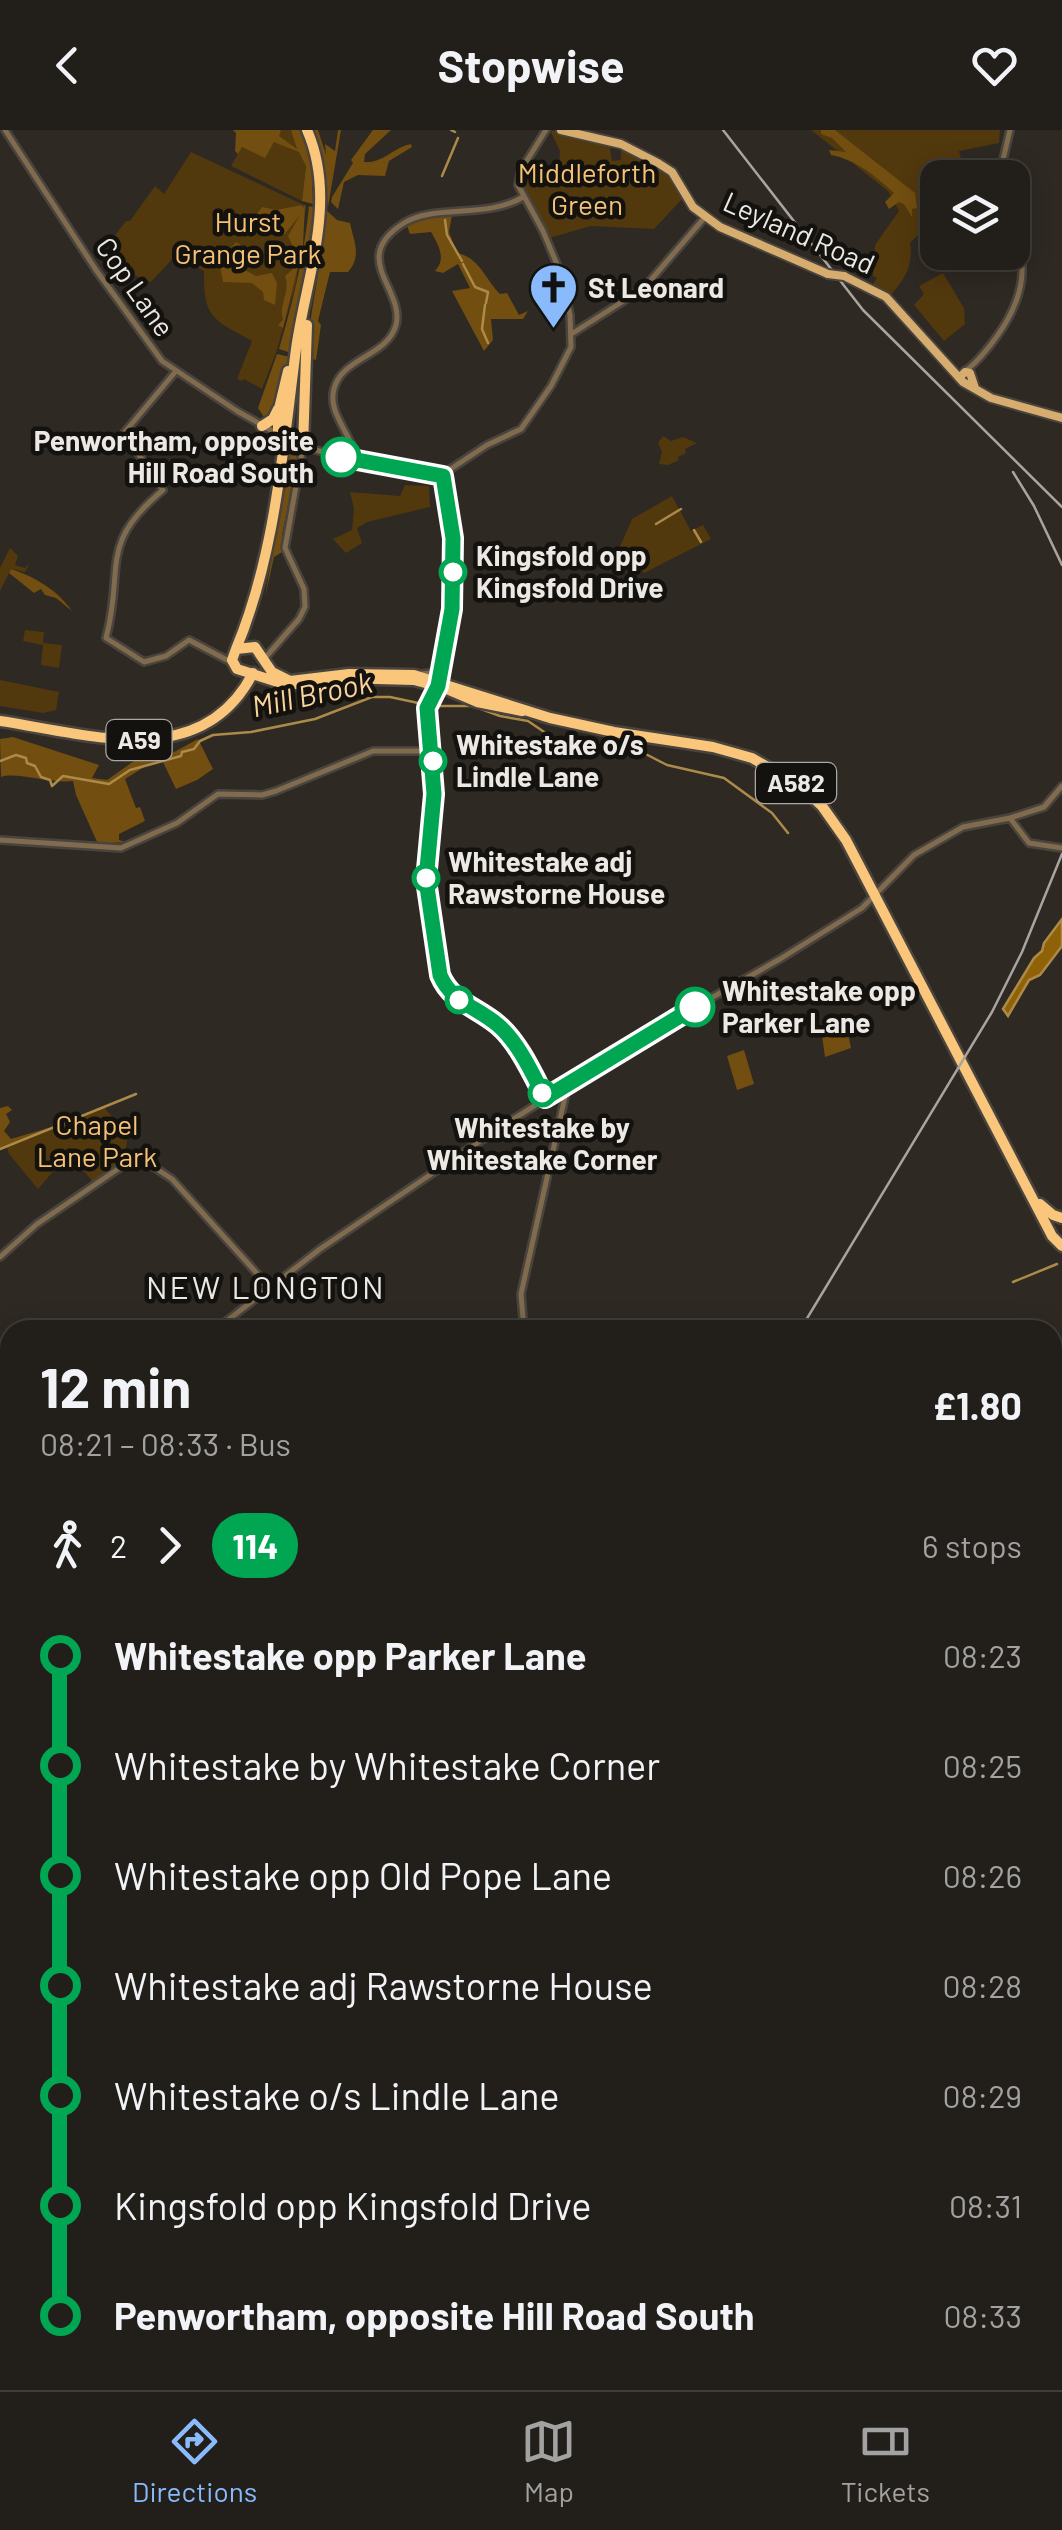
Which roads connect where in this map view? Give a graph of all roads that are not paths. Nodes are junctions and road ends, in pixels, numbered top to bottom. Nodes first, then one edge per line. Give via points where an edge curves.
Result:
1 (5, 130) edge
2 (309, 130) edge
3 (546, 130) edge
4 (561, 130) edge
5 (1010, 130) edge
6 (1003, 160) edge
7 (523, 197) junction
8 (705, 217) junction
9 (1023, 270) edge
10 (308, 314) junction
11 (572, 333) junction
12 (297, 344) junction
13 (176, 371) junction
14 (967, 376) junction
15 (280, 406) junction
16 (1062, 418) edge
17 (262, 426) junction
18 (280, 435) junction
19 (300, 446) junction
20 (355, 460) junction
21 (442, 474) junction
22 (276, 642) junction
23 (255, 647) junction
24 (236, 649) junction
25 (218, 654) junction
26 (264, 660) junction
27 (443, 661) junction
28 (236, 667) junction
29 (254, 673) junction
30 (394, 674) junction
31 (424, 681) junction
32 (438, 683) junction
33 (451, 687) junction
34 (472, 700) junction
35 (428, 704) junction
36 (522, 711) junction
37 (0, 719) edge
38 (432, 751) junction
39 (1062, 786) edge
40 (1010, 818) junction
41 (0, 840) edge
42 (1061, 848) edge
43 (878, 893) junction
44 (862, 908) junction
45 (880, 910) junction
46 (563, 1087) junction
47 (545, 1098) junction
48 (1028, 1186) junction
49 (1062, 1220) edge
50 (1061, 1245) edge
51 (0, 1257) edge
52 (271, 1289) junction
53 (229, 1320) edge
54 (523, 1320) edge

1 - 13 street, Cop Lane via 126,313
2 - 10 highway, A59 via 324,201
2 - 12 highway, A59 via 318,173 317,242
3 - 7 street via 520,174
4 - 8 main road, Leyland Road via 621,144 666,168
5 - 6 street
7 - 11 street via 560,274
7 - 20 street via 475,212 419,216 388,238 379,267 395,304 395,328 342,374 332,394
8 - 11 street via 644,288
8 - 14 main road, Leyland Road, bridge via 886,297
9 - 14 street via 1008,322
10 - 19 highway
10 - 23 highway, A59 via 283,482 250,632
11 - 21 street via 564,364 525,425
12 - 15 highway
12 - 24 highway, A59 via 271,520
13 - 17 street, Cop Lane
13 - 25 street via 124,433 163,490 133,519 117,548 106,638 144,662 188,640
14 - 16 main road, Leyland Road via 991,398
15 - 17 highway
15 - 18 highway
17 - 18 street, Cop Lane
18 - 19 street, Cop Lane, bridge
19 - 20 street, Cop Lane
19 - 22 street via 285,548 306,606
20 - 21 street, Cop Lane
21 - 27 street via 453,554
22 - 23 street
22 - 26 street
23 - 24 highway
23 - 26 highway
24 - 25 street
24 - 28 highway, A59
25 - 28 street
26 - 29 highway, A59
26 - 30 highway, A582 via 290,681
27 - 30 street via 427,674
27 - 32 street
27 - 33 street
28 - 29 highway
28 - 37 highway, A59 via 238,688 224,708 174,732 127,736
29 - 31 highway, A582 via 291,686 341,678
29 - 37 highway, A59 via 220,716 168,738 130,740
30 - 32 highway, A582
31 - 32 highway, A582
31 - 35 street
32 - 33 highway, A582
32 - 34 highway, A582
32 - 35 street
33 - 36 highway, A582
34 - 35 street via 444,692
34 - 36 highway, A582
35 - 38 street
36 - 43 highway, A582 via 714,747 776,769 832,819
38 - 41 street via 373,751 262,795 218,794 177,823 121,848
38 - 47 street via 426,880 440,975 456,998 500,1026
39 - 40 street via 1044,807
40 - 42 street via 1029,844
40 - 43 street via 945,836 908,860
43 - 44 street
43 - 45 highway, A582
44 - 45 highway
44 - 46 street
45 - 48 highway, A582
46 - 47 street
46 - 54 street via 521,1294
47 - 52 street
48 - 49 highway, A582
48 - 50 highway, A582
49 - 50 highway, A582 via 1055,1230
51 - 52 street via 61,1206 140,1157 172,1179
52 - 53 street

